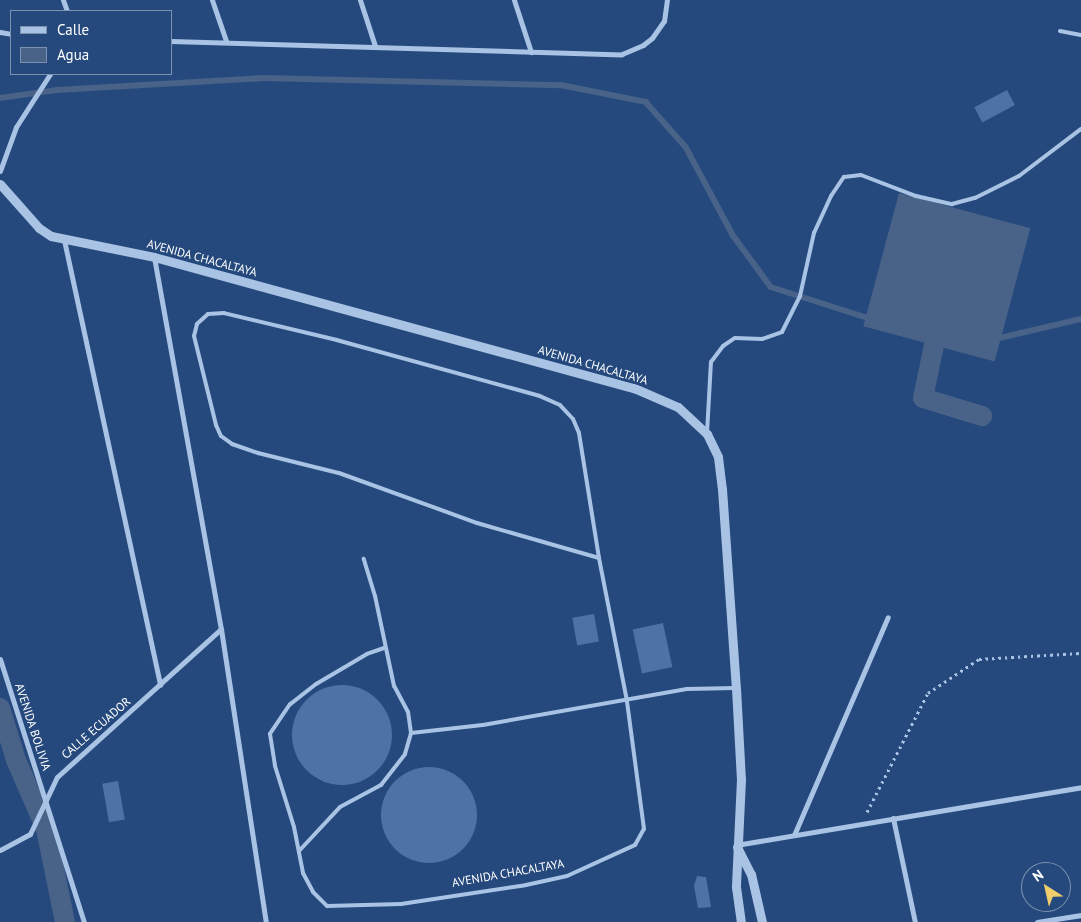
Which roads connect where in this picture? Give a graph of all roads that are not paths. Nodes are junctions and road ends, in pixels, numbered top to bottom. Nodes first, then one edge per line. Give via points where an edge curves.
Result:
1 (212, 0) edge
2 (360, 0) edge
3 (514, 0) edge
4 (668, 0) edge
5 (1060, 30) dead end
6 (1081, 35) edge
7 (172, 41) edge
8 (226, 41) junction
9 (375, 46) junction
10 (531, 52) junction
11 (49, 75) edge
12 (1081, 129) edge
13 (0, 171) edge
14 (0, 184) edge
15 (64, 240) junction
16 (154, 257) junction
17 (707, 434) junction
18 (599, 558) junction
19 (364, 559) dead end
20 (888, 617) dead end
21 (221, 629) junction
22 (384, 648) junction
23 (0, 659) edge
24 (160, 685) junction
25 (736, 688) junction
26 (627, 701) junction
27 (411, 733) junction
28 (1081, 787) edge
29 (46, 802) junction
30 (893, 818) junction
31 (794, 835) junction
32 (736, 844) junction
33 (0, 850) edge
34 (299, 851) junction
35 (1081, 915) edge
36 (84, 922) edge
37 (266, 922) edge
38 (741, 922) edge
39 (762, 922) edge
40 (915, 922) edge
41 (1037, 922) edge

1 - 8 street
2 - 9 street
3 - 10 street
4 - 10 street via 667,12 659,29 648,42 633,50 610,54
5 - 6 lane
7 - 8 street
8 - 9 street
9 - 10 street
11 - 13 street via 16,127
12 - 17 lane via 1019,176 975,198 952,204 916,196 861,175 844,177 814,233 800,296 782,332 762,339 736,338 724,346 711,362
14 - 15 street, AVENIDA CHACALTAYA via 39,228
15 - 16 street, AVENIDA CHACALTAYA
15 - 24 street
16 - 17 street, AVENIDA CHACALTAYA via 634,388 678,407
16 - 21 street
17 - 25 street, AVENIDA CHACALTAYA via 718,457 722,489
18 - 18 lane, AVENIDA CHACALTAYA via 477,522 339,473 232,444 216,425 194,336 197,324 208,314 224,313 337,340 540,396 560,405 573,418 579,432
18 - 26 lane, AVENIDA CHACALTAYA
19 - 22 lane via 375,596
20 - 31 street
21 - 24 street, CALLE ECUADOR
21 - 37 street
22 - 27 lane via 394,686 408,712
22 - 34 lane, AVENIDA CHACALTAYA via 367,654 316,684 290,704 270,734 275,766
23 - 29 street, AVENIDA BOLIVIA
24 - 29 street, CALLE ECUADOR via 57,777
25 - 26 lane via 686,689
25 - 32 street, AVENIDA CHACALTAYA via 740,779
26 - 27 lane via 483,725
26 - 34 lane, AVENIDA CHACALTAYA via 644,829 635,845 567,876 526,885 401,904 328,906 313,892 303,873
27 - 34 lane via 406,754 381,785 340,807
28 - 30 street
29 - 33 street, CALLE ECUADOR via 30,834
29 - 36 street, AVENIDA BOLIVIA
30 - 31 street
30 - 40 street
31 - 32 street
32 - 38 street, AVENIDA CHACALTAYA via 736,887
32 - 39 street via 751,874
35 - 41 street

